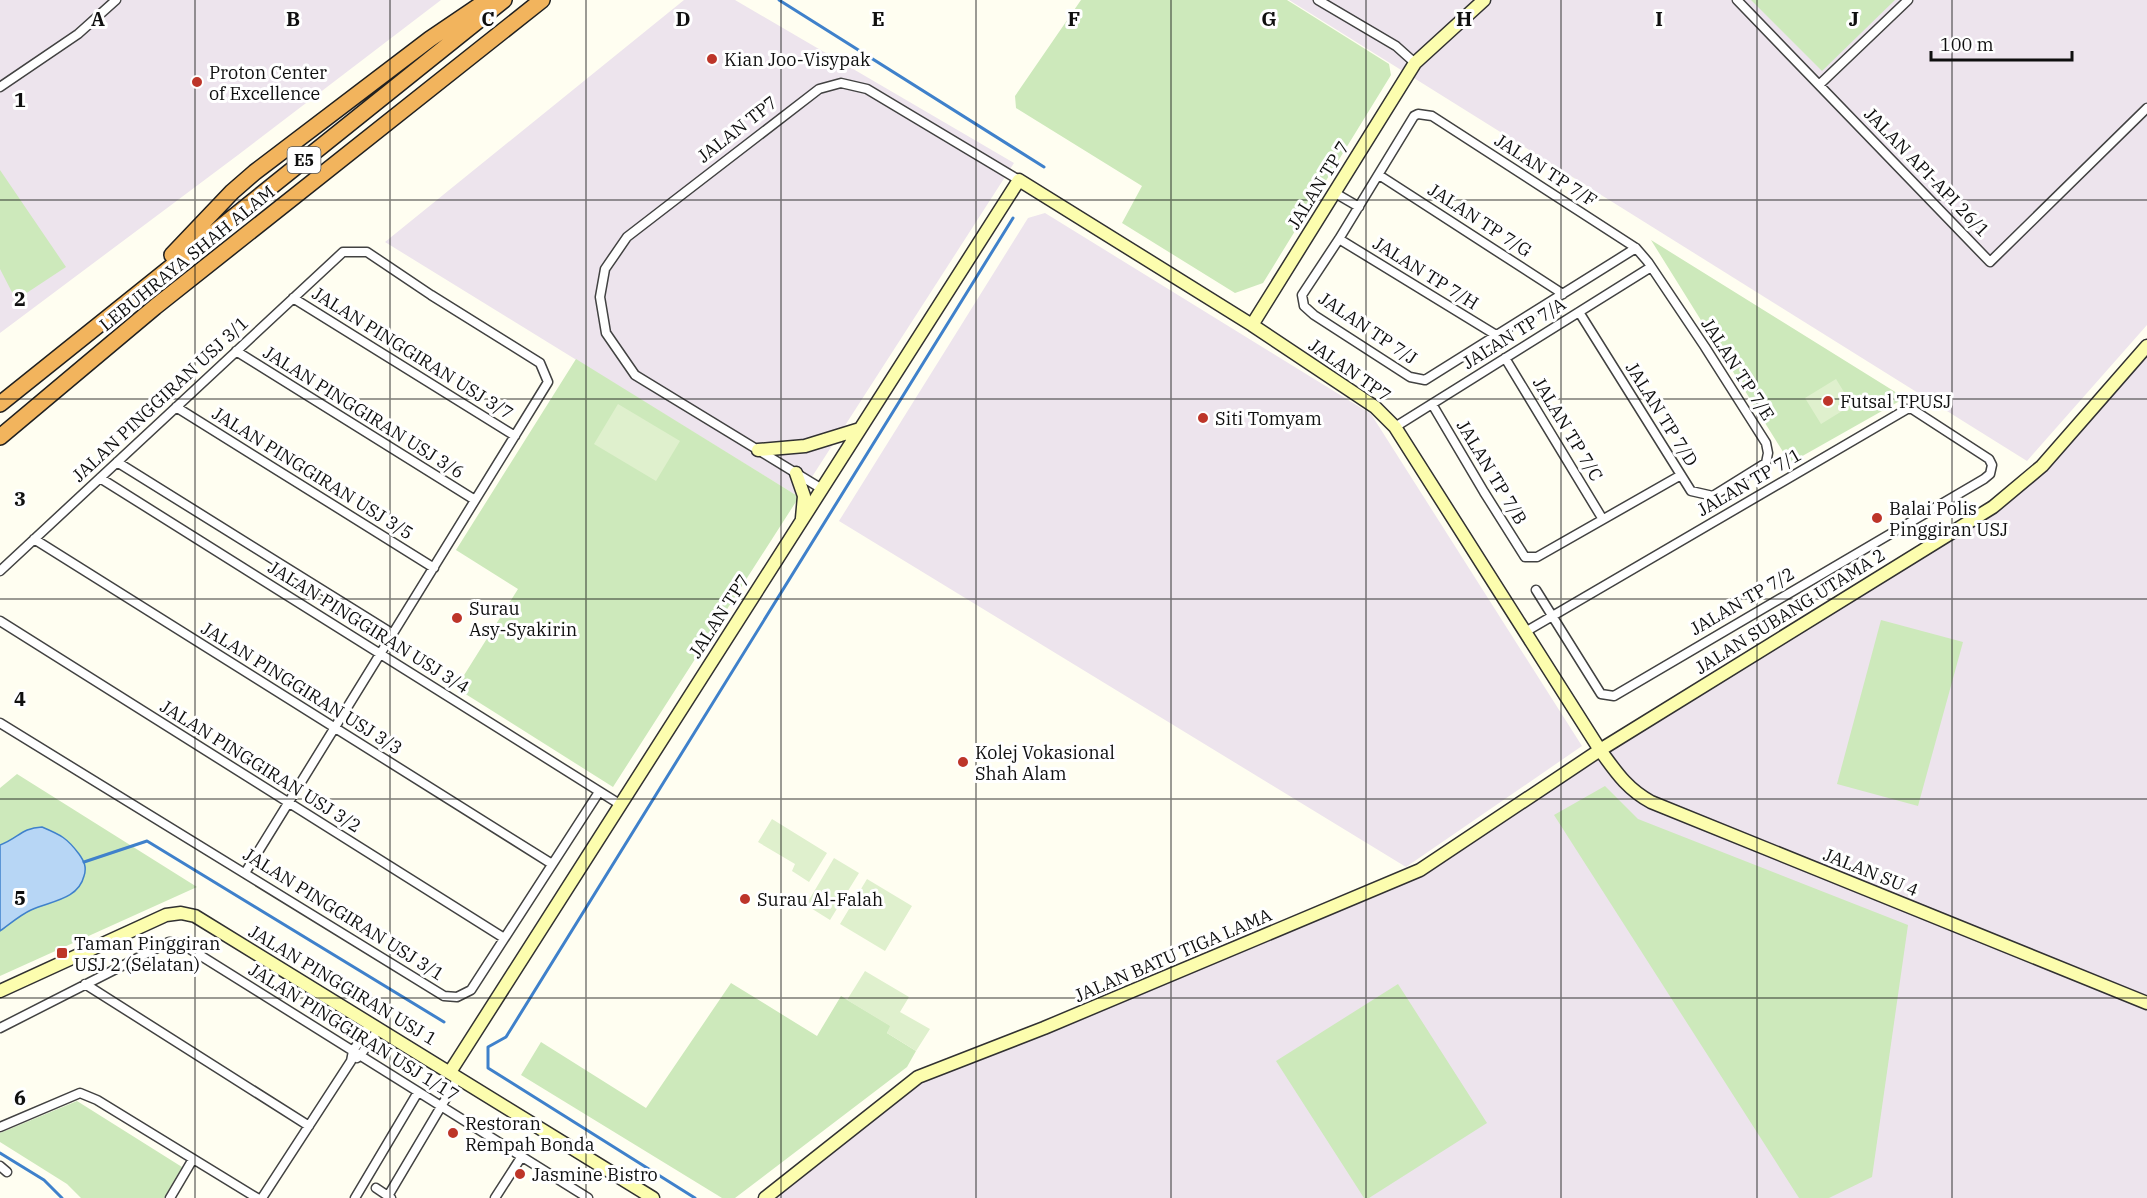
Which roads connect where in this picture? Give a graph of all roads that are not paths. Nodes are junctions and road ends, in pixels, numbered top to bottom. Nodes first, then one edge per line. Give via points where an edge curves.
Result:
1 (116, 0) edge
2 (488, 0) edge
3 (504, 0) edge
4 (542, 0) edge
5 (1318, 0) edge
6 (1484, 0) edge
7 (1737, 0) edge
8 (1908, 0) edge
9 (1415, 63) junction
10 (1819, 85) junction
11 (0, 87) edge
12 (2147, 108) edge
13 (1379, 175) junction
14 (1019, 180) junction
15 (1335, 193) junction
16 (1359, 207) junction
17 (1339, 239) junction
18 (1636, 248) junction
19 (1652, 267) junction
20 (1563, 294) junction
21 (293, 298) junction
22 (1579, 312) junction
23 (105, 320) junction
24 (1252, 325) junction
25 (1496, 335) junction
26 (2147, 346) edge
27 (236, 351) junction
28 (1505, 358) junction
29 (0, 404) edge
30 (1432, 404) junction
31 (176, 407) junction
32 (1395, 427) junction
33 (860, 429) junction
34 (515, 436) junction
35 (0, 437) edge
36 (758, 450) junction
37 (1989, 459) joint
38 (117, 462) junction
39 (796, 473) junction
40 (1681, 475) junction
41 (100, 478) junction
42 (1736, 483) joint
43 (822, 489) junction
44 (475, 500) junction
45 (1602, 518) junction
46 (802, 520) junction
47 (34, 539) junction
48 (434, 568) junction
49 (0, 571) edge
50 (1536, 590) dead end
51 (1552, 616) junction
52 (0, 621) edge
53 (1525, 632) junction
54 (393, 634) junction
55 (380, 654) junction
56 (0, 723) edge
57 (334, 728) junction
58 (1600, 750) junction
59 (599, 792) junction
60 (288, 802) junction
61 (621, 805) junction
62 (552, 864) junction
63 (245, 873) junction
64 (504, 938) junction
65 (85, 984) junction
66 (0, 991) edge
67 (2147, 1003) edge
68 (375, 1025) junction
69 (0, 1028) edge
70 (356, 1053) junction
71 (454, 1075) junction
72 (418, 1092) junction
73 (441, 1106) junction
74 (309, 1126) junction
75 (0, 1127) edge
76 (522, 1156) junction
77 (194, 1159) junction
78 (376, 1188) dead end
79 (390, 1197) edge
80 (170, 1198) edge
81 (257, 1198) edge
82 (262, 1198) edge
83 (355, 1198) edge
84 (495, 1198) edge
85 (588, 1198) edge
86 (653, 1198) edge
87 (765, 1198) edge

1 - 11 street via 78,34
2 - 23 highway via 430,39 255,172
3 - 23 highway, LEBUHRAYA SHAH ALAM / E5
4 - 35 highway, LEBUHRAYA SHAH ALAM / E5 via 164,300
5 - 9 street via 1396,46
6 - 9 street, JALAN TP 7
7 - 10 street, JALAN API-API 26/1
8 - 10 street
9 - 15 street, JALAN TP 7
10 - 12 street, JALAN API-API 26/1 via 1990,262
13 - 16 street
13 - 18 street, JALAN TP 7/F via 1414,116 1432,116
13 - 20 street, JALAN TP 7/G
14 - 24 street, JALAN TP7
14 - 33 street, JALAN TP7
14 - 36 street, JALAN TP7 via 867,89 841,83 819,88 627,237 605,269 600,297 606,333 635,375
15 - 16 street
15 - 24 street, JALAN TP 7
16 - 17 street
17 - 25 street, JALAN TP 7/H
17 - 25 street, JALAN TP 7/J via 1302,295 1304,306 1410,377 1425,380
18 - 19 street, JALAN TP 7/F
18 - 20 street
19 - 22 street, JALAN TP 7/A
19 - 42 street, JALAN TP 7/E via 1766,443 1766,463
20 - 25 street
21 - 27 street, JALAN PINGGIRAN USJ 3/1
21 - 34 street, JALAN PINGGIRAN USJ 3/7
21 - 34 street, JALAN PINGGIRAN USJ 3/1 via 343,252 367,252 540,363 548,382
22 - 28 street, JALAN TP 7/A
22 - 40 street, JALAN TP 7/D
23 - 29 highway, LEBUHRAYA SHAH ALAM / E5
24 - 32 street, JALAN TP7 via 1376,406
26 - 58 street, JALAN SUBANG UTAMA 2 via 2042,466 1993,507
27 - 31 street, JALAN PINGGIRAN USJ 3/1
27 - 44 street, JALAN PINGGIRAN USJ 3/6
28 - 30 street, JALAN TP 7/A
28 - 45 street, JALAN TP 7/C
30 - 32 street, JALAN TP 7/A
30 - 45 street, JALAN TP 7/B via 1526,557 1537,556
31 - 38 street, JALAN PINGGIRAN USJ 3/1
31 - 48 street, JALAN PINGGIRAN USJ 3/5
32 - 53 street, JALAN TP7
33 - 36 street via 805,446
33 - 43 street, JALAN TP7
34 - 44 street
36 - 39 street, JALAN TP7
37 - 51 street, JALAN TP 7/1 via 1912,409 1906,409
37 - 51 street, JALAN TP 7/2 via 1992,469 1984,479 1614,696 1601,694
38 - 41 street, JALAN PINGGIRAN USJ 3/1
38 - 54 street, JALAN PINGGIRAN USJ 3/4
39 - 43 street, JALAN TP7
39 - 46 street via 804,496
40 - 42 street, JALAN TP 7/D via 1691,491 1701,495 1713,496
40 - 45 street
41 - 47 street, JALAN PINGGIRAN USJ 3/1
41 - 55 street, JALAN PINGGIRAN USJ 3/4
43 - 46 street, JALAN TP7
44 - 48 street
46 - 61 street, JALAN TP7
47 - 49 street, JALAN PINGGIRAN USJ 3/1
47 - 57 street, JALAN PINGGIRAN USJ 3/3
48 - 54 street
50 - 51 street, JALAN TP 7/2
51 - 53 street, JALAN TP 7/1
52 - 60 street, JALAN PINGGIRAN USJ 3/2
53 - 58 street, JALAN TP7
54 - 55 street
55 - 57 street
55 - 59 street, JALAN PINGGIRAN USJ 3/4
56 - 63 street, JALAN PINGGIRAN USJ 3/1
57 - 60 street
57 - 62 street, JALAN PINGGIRAN USJ 3/3
58 - 67 street, JALAN SU 4 via 1625,785 1651,802
58 - 87 street, JALAN BATU TIGA LAMA via 1420,870 918,1077
59 - 61 street, JALAN PINGGIRAN USJ 3/4
59 - 62 street, JALAN PINGGIRAN USJ 3/1
60 - 63 street
60 - 64 street, JALAN PINGGIRAN USJ 3/2
61 - 71 street, JALAN TP7
62 - 64 street, JALAN PINGGIRAN USJ 3/1
63 - 64 street, JALAN PINGGIRAN USJ 3/1 via 444,996 457,997 471,990
65 - 69 street, JALAN PINGGIRAN USJ 1/17
65 - 70 street, JALAN PINGGIRAN USJ 1/17 via 169,942 182,944
65 - 74 street
66 - 68 street, JALAN PINGGIRAN USJ 1 via 166,915 181,913 195,916
68 - 70 street
68 - 71 street, JALAN PINGGIRAN USJ 1
70 - 72 street, JALAN PINGGIRAN USJ 1/17
70 - 74 street
71 - 73 street
71 - 86 street, JALAN PINGGIRAN USJ 1
72 - 73 street, JALAN PINGGIRAN USJ 1/17
72 - 83 street
73 - 76 street, JALAN PINGGIRAN USJ 1/17
73 - 79 street
74 - 82 street
75 - 77 street via 80,1093
76 - 84 street
76 - 85 street, JALAN PINGGIRAN USJ 1/17
77 - 80 street
77 - 81 street
78 - 79 street

